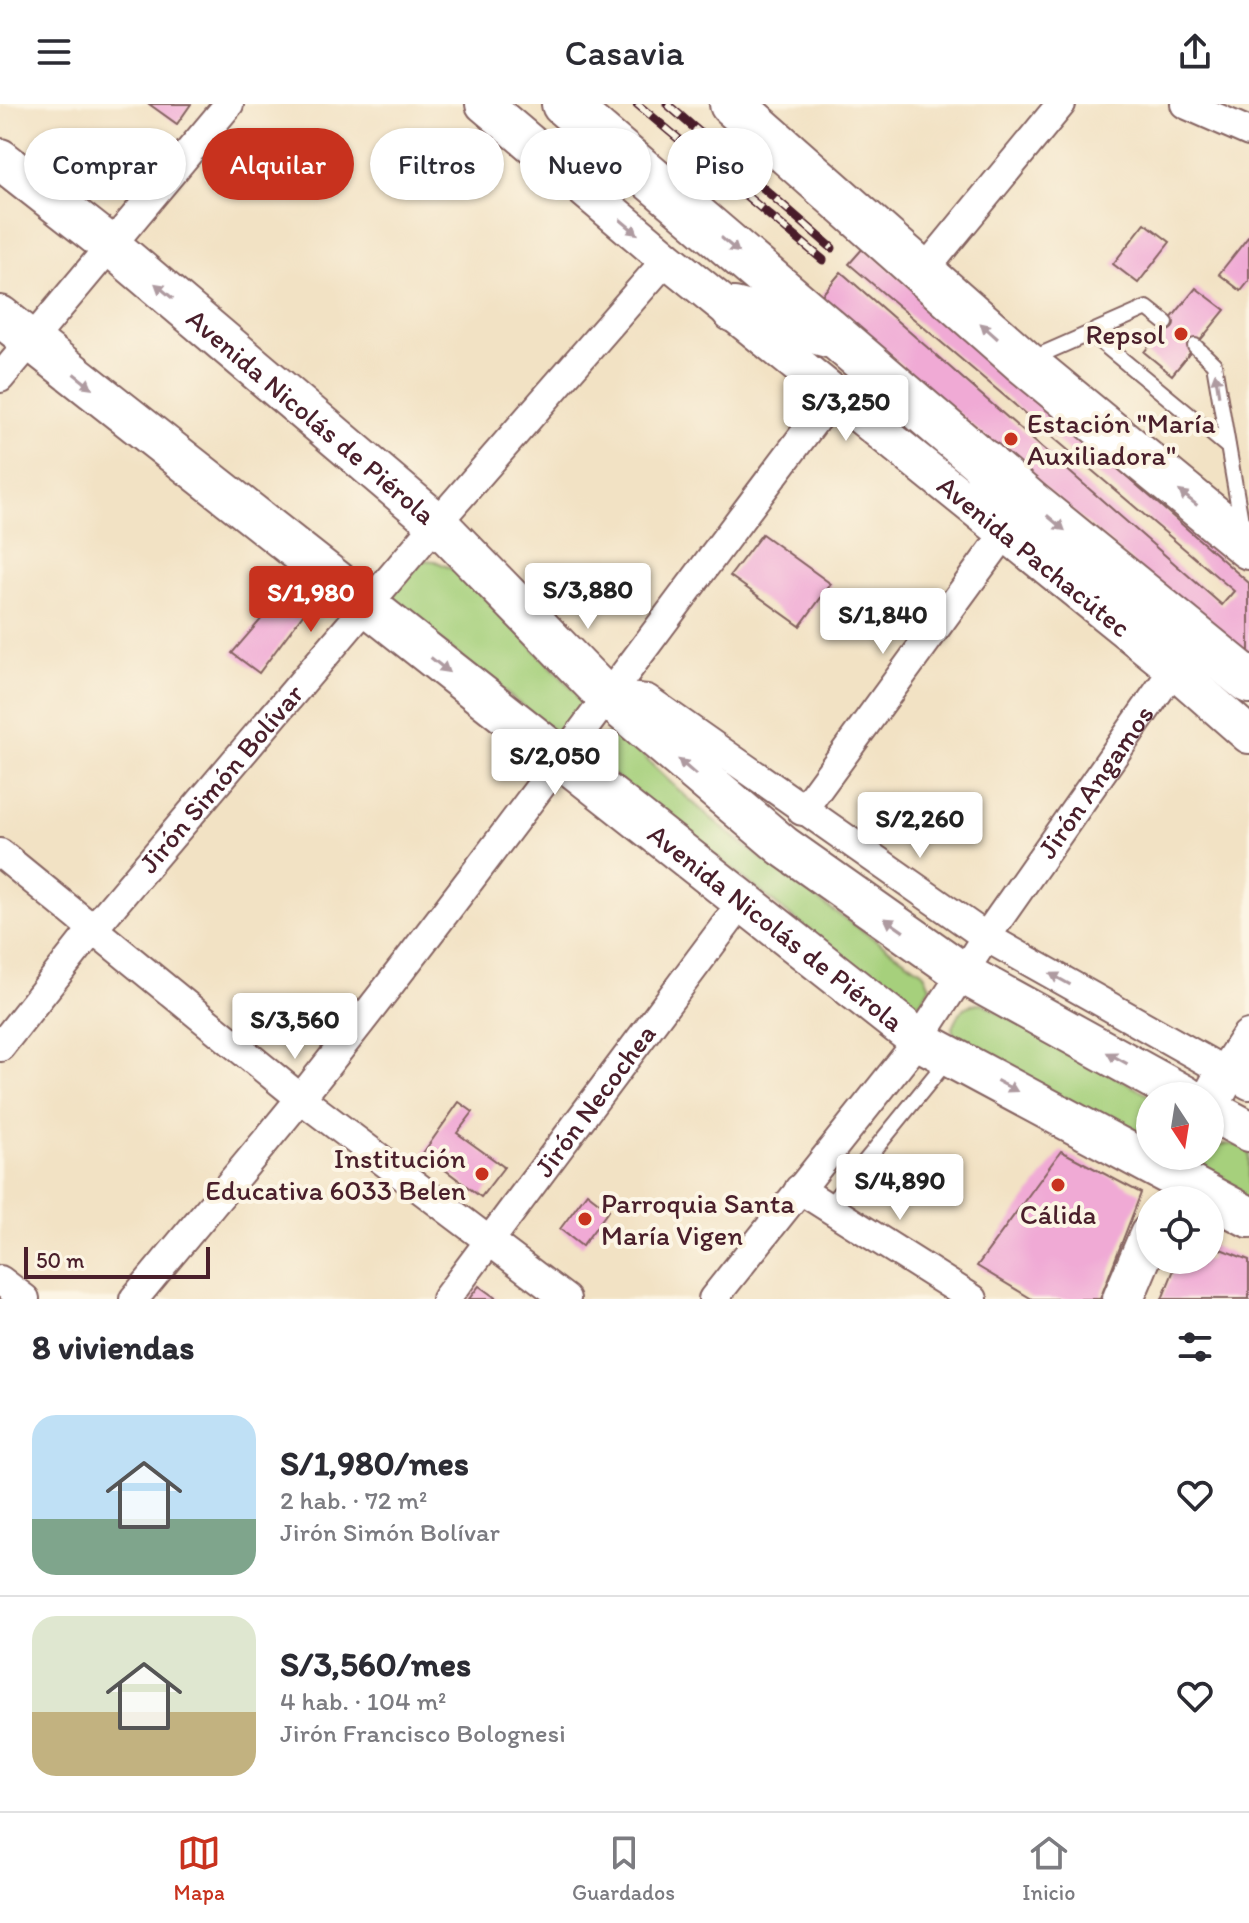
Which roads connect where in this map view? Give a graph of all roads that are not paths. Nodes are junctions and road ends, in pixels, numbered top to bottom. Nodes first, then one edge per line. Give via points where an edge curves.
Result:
1 (229, 104) edge
2 (484, 104) edge
3 (564, 104) edge
4 (1061, 104) edge
5 (1185, 104) edge
6 (749, 109) edge
7 (1249, 132) edge
8 (0, 159) edge
9 (111, 246) junction
10 (667, 259) junction
11 (923, 272) junction
12 (734, 310) junction
13 (0, 316) edge
14 (1166, 323) dead end
15 (1090, 333) junction
16 (838, 337) junction
17 (32, 340) junction
18 (1195, 346) dead end
19 (1024, 362) junction
20 (0, 378) edge
21 (834, 395) junction
22 (1228, 447) junction
23 (985, 463) junction
24 (437, 523) junction
25 (1006, 532) junction
26 (1247, 545) edge
27 (368, 608) junction
28 (1174, 669) junction
29 (1249, 681) edge
30 (605, 695) junction
31 (1249, 735) edge
32 (560, 761) junction
33 (802, 811) junction
34 (0, 853) edge
35 (742, 903) junction
36 (93, 929) junction
37 (986, 937) junction
38 (964, 974) junction
39 (1249, 1038) edge
40 (0, 1047) edge
41 (935, 1048) junction
42 (1160, 1082) edge
43 (1228, 1087) edge
44 (300, 1098) junction
45 (1224, 1118) edge
46 (1249, 1131) edge
47 (841, 1164) junction
48 (1175, 1177) edge
49 (799, 1189) junction
50 (828, 1207) junction
51 (1249, 1217) edge
52 (487, 1243) junction
53 (1136, 1268) edge
54 (0, 1280) edge
55 (25, 1299) edge
56 (134, 1299) edge
57 (446, 1299) edge
58 (566, 1299) edge
59 (713, 1299) edge
60 (973, 1299) edge
61 (1123, 1299) edge

1 - 9 street
2 -> 10 street, Avenida Pachacútec
3 -> 16 main road, Avenida Pachacútec
4 - 11 street
5 - 7 street
6 - 11 main road
8 - 9 main road, Avenida Nicolás de Piérola
9 - 17 street
24 -> 9 main road, Avenida Nicolás de Piérola
10 - 12 street, Avenida Pachacútec
10 - 24 street, Jirón Simón Bolívar
19 -> 11 main road
12 - 16 main road
12 - 21 street, Avenida Pachacútec
13 - 17 main road, Avenida Nicolás de Piérola
14 - 15 lane via 1147,308
15 - 19 lane
15 - 22 lane
16 - 23 main road, Avenida Pachacútec
17 - 20 street
17 -> 27 main road, Avenida Nicolás de Piérola
22 -> 18 lane via 1214,364
26 -> 19 main road
21 - 25 street, Avenida Pachacútec
21 - 30 street
22 - 26 lane
23 - 25 main road
23 -> 29 main road, Avenida Pachacútec
24 - 27 street, Jirón Simón Bolívar
24 - 30 main road, Avenida Nicolás de Piérola
25 - 28 street, Avenida Pachacútec
25 - 33 street
27 -> 32 main road, Avenida Nicolás de Piérola
27 - 36 street, Jirón Simón Bolívar
28 - 31 street, Avenida Pachacútec
28 - 37 street, Jirón Angamos
30 - 32 street
30 - 33 street via 647,699
38 -> 30 main road, Avenida Nicolás de Piérola via 783,846
32 - 35 main road, Avenida Nicolás de Piérola
32 - 44 street
33 - 37 street
34 - 36 street
35 - 41 main road, Avenida Nicolás de Piérola
35 - 52 street, Jirón Necochea
36 - 40 street, Jirón Simón Bolívar
36 - 44 street
37 - 38 street, Jirón Angamos
43 -> 37 street
38 - 41 street, Jirón Angamos
42 -> 38 main road, Avenida Nicolás de Piérola
39 - 43 street
41 - 47 street, Jirón Angamos
41 -> 48 main road, Avenida Nicolás de Piérola
44 - 52 street
44 - 56 street
45 - 46 main road
47 - 49 street, Jirón Angamos
47 - 50 lane
48 - 51 main road, Avenida Nicolás de Piérola
49 - 50 street
49 - 59 street, Jirón Angamos
50 - 60 street
52 - 57 street, Jirón Necochea
52 - 58 street
53 - 61 main road
54 - 55 street

